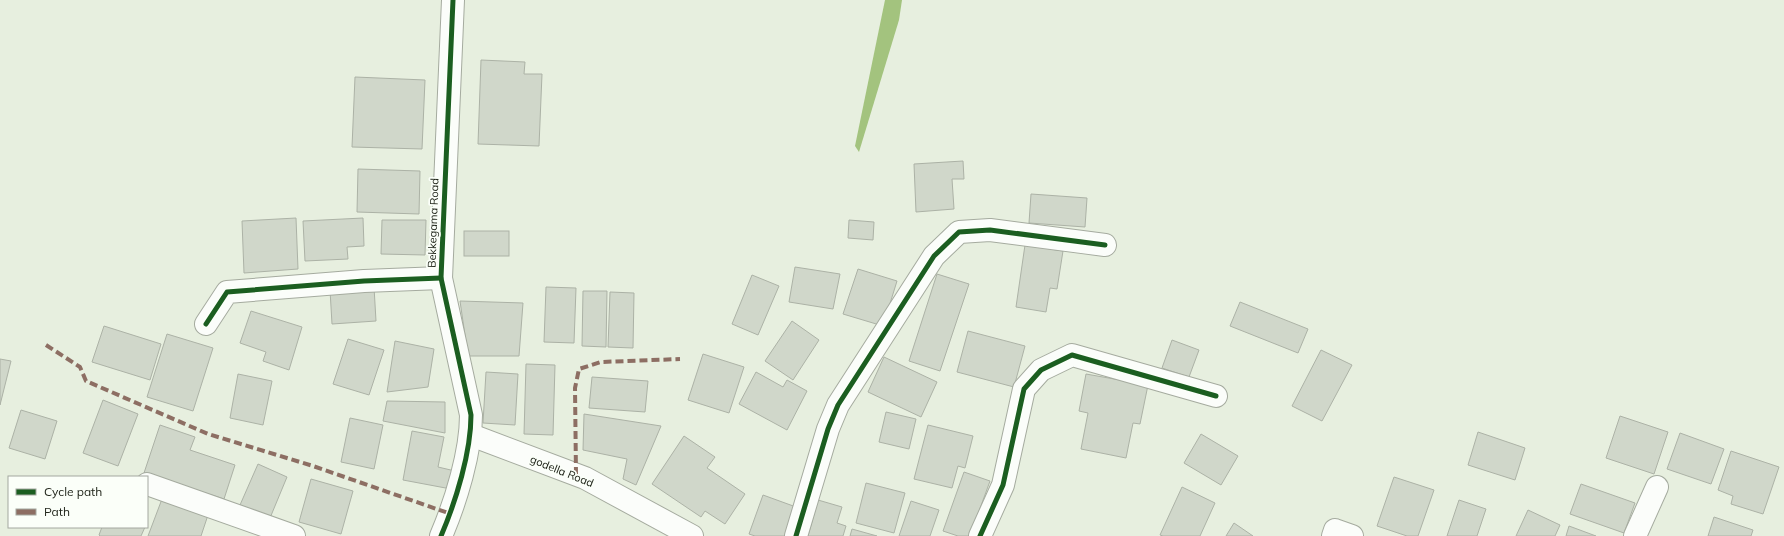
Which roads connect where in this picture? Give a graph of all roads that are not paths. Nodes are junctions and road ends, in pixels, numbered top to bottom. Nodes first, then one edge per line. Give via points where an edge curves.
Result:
1 (453, 0) edge
2 (1105, 245) dead end
3 (441, 278) junction
4 (206, 324) dead end
5 (1216, 396) dead end
6 (471, 435) junction
7 (148, 484) edge
8 (1657, 487) dead end
9 (294, 536) edge
10 (441, 536) edge
11 (692, 536) edge
12 (796, 536) edge
13 (980, 536) edge
14 (1333, 536) edge
15 (1352, 536) edge
16 (1635, 536) edge

1 - 3 street, Bekkegama Road
2 - 12 street via 990,230 959,232 934,256 838,405 828,429
3 - 4 street via 364,281 227,292
3 - 6 street, Bekkegama Road via 471,415
5 - 13 street via 1072,355 1041,370 1024,389 1003,485
6 - 10 street, Bekkegama Road via 451,514
6 - 11 street, godella Road via 585,478
7 - 9 street
8 - 16 street
14 - 15 street via 1335,530

